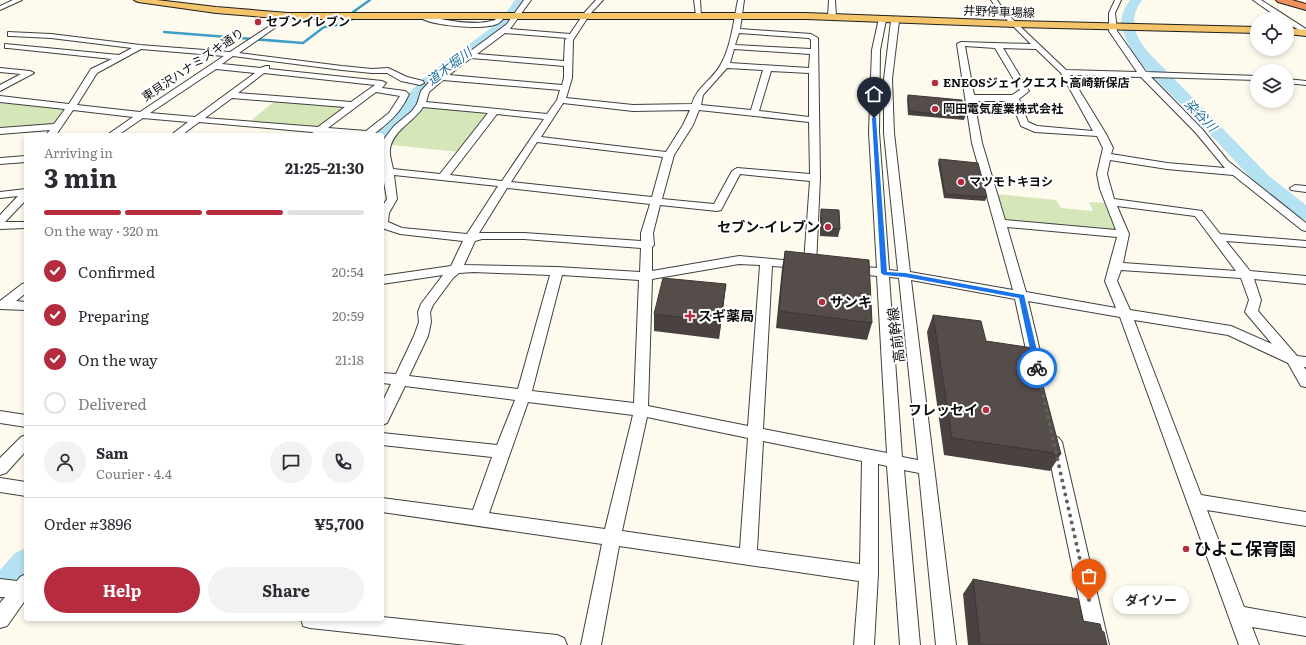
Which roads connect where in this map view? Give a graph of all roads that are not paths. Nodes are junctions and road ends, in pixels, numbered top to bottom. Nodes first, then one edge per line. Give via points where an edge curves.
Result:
1 (19, 0) edge
2 (138, 0) edge
3 (528, 0) edge
4 (600, 0) edge
5 (697, 0) edge
6 (740, 0) edge
7 (832, 0) edge
8 (994, 0) edge
9 (1118, 0) edge
10 (1256, 0) edge
11 (1281, 0) edge
12 (1299, 0) edge
13 (1306, 2) edge
14 (1306, 7) edge
15 (0, 8) edge
16 (1274, 12) edge
17 (699, 15) junction
18 (288, 16) junction
19 (516, 16) junction
20 (585, 16) junction
21 (737, 16) junction
22 (832, 17) junction
23 (889, 20) junction
24 (1015, 24) junction
25 (1294, 25) edge
26 (1114, 27) junction
27 (1250, 30) edge
28 (503, 31) junction
29 (1294, 31) edge
30 (736, 32) junction
31 (1306, 32) edge
32 (10, 34) dead end
33 (33, 34) junction
34 (571, 36) junction
35 (997, 45) junction
36 (8, 46) junction
37 (731, 46) junction
38 (140, 47) junction
39 (1038, 47) junction
40 (0, 50) edge
41 (815, 52) junction
42 (232, 54) junction
43 (471, 56) junction
44 (122, 57) junction
45 (279, 59) junction
46 (568, 64) junction
47 (725, 65) junction
48 (214, 66) junction
49 (768, 68) junction
50 (0, 70) edge
51 (263, 71) junction
52 (813, 71) junction
53 (1064, 72) junction
54 (395, 74) junction
55 (1144, 74) junction
56 (442, 77) junction
57 (1250, 78) edge
58 (1294, 82) edge
59 (420, 83) dead end
60 (1306, 83) edge
61 (378, 86) junction
62 (0, 88) edge
63 (566, 88) junction
64 (230, 95) junction
65 (969, 98) junction
66 (1014, 98) junction
67 (0, 99) edge
68 (561, 100) junction
69 (421, 104) junction
70 (352, 105) junction
71 (71, 107) junction
72 (696, 107) junction
73 (495, 111) junction
74 (754, 114) junction
75 (142, 115) junction
76 (549, 117) junction
77 (197, 120) junction
78 (814, 120) junction
79 (56, 127) junction
80 (0, 131) edge
81 (52, 133) edge
82 (115, 133) edge
83 (179, 133) edge
84 (316, 133) edge
85 (371, 133) edge
86 (1101, 134) junction
87 (534, 139) junction
88 (669, 155) junction
89 (1106, 156) junction
90 (24, 159) edge
91 (0, 161) edge
92 (387, 171) junction
93 (1238, 172) junction
94 (443, 177) junction
95 (815, 178) junction
96 (504, 184) junction
97 (1295, 188) dead end
98 (1306, 190) edge
99 (24, 193) edge
100 (0, 195) edge
101 (24, 195) edge
102 (656, 201) junction
103 (1110, 202) junction
104 (384, 213) edge
105 (0, 220) edge
106 (1000, 223) junction
107 (24, 225) edge
108 (384, 225) edge
109 (0, 226) edge
110 (1306, 228) edge
111 (1123, 234) junction
112 (1217, 237) junction
113 (470, 238) junction
114 (1306, 244) edge
115 (648, 245) junction
116 (766, 261) junction
117 (810, 265) junction
118 (1116, 266) junction
119 (824, 267) edge
120 (839, 268) edge
121 (456, 269) junction
122 (557, 271) junction
123 (884, 273) junction
124 (905, 275) junction
125 (645, 276) junction
126 (1246, 276) junction
127 (384, 280) edge
128 (1306, 280) edge
129 (24, 288) edge
130 (1021, 296) junction
131 (2, 305) edge
132 (24, 306) edge
133 (1125, 314) junction
134 (1300, 361) edge
135 (384, 378) edge
136 (400, 380) junction
137 (1040, 381) edge
138 (1306, 382) edge
139 (524, 394) junction
140 (641, 410) junction
141 (384, 415) edge
142 (0, 417) edge
143 (24, 421) edge
144 (1051, 428) edge
145 (754, 433) junction
146 (384, 439) edge
147 (24, 443) edge
148 (502, 452) junction
149 (870, 458) junction
150 (895, 462) junction
151 (0, 468) edge
152 (927, 468) junction
153 (0, 485) edge
154 (24, 489) edge
155 (1195, 501) junction
156 (384, 505) edge
157 (479, 518) junction
158 (1306, 519) edge
159 (612, 538) junction
160 (748, 557) junction
161 (869, 574) junction
162 (0, 588) edge
163 (24, 588) edge
164 (1237, 615) junction
165 (0, 619) edge
166 (329, 621) edge
167 (1306, 627) edge
168 (557, 645) edge
169 (591, 645) edge
170 (864, 645) edge
171 (910, 645) edge
172 (946, 645) edge
173 (1099, 645) edge
174 (1249, 645) edge

1 - 15 street
2 - 18 main road, 井野停車場線
3 - 19 street
4 - 20 street
5 - 17 street
6 - 21 street
7 - 22 street
8 - 24 street
9 - 26 street via 1112,13
10 - 16 street
11 - 14 highway
12 - 13 highway
17 - 20 main road, 井野停車場線
17 - 21 main road, 井野停車場線
18 - 19 main road, 井野停車場線
18 - 42 street, 東貝沢ハナミズキ通り
19 - 20 main road, 井野停車場線
19 - 28 street
20 - 34 street
21 - 22 main road, 井野停車場線
21 - 30 street
22 - 23 main road, 井野停車場線
23 - 24 main road, 井野停車場線
23 - 123 street, 高前幹線 via 876,50 874,132
23 - 124 street, 高前幹線 via 889,133
24 - 26 main road, 井野停車場線
24 - 39 street
25 - 31 street
26 - 27 main road, 井野停車場線
26 - 55 street via 1116,38
28 - 34 street
28 - 43 street
29 - 31 main road
30 - 37 street
30 - 41 street via 811,36 815,40
32 - 33 street
33 - 36 street
33 - 38 street
34 - 46 street
35 - 39 street
35 - 65 street via 961,44
35 - 66 street via 1025,91
36 - 40 street
36 - 44 street
37 - 41 street
37 - 47 street
38 - 42 street
38 - 44 street
39 - 53 street
41 - 52 street
42 - 45 street
42 - 48 street, 東貝沢ハナミズキ通り
43 - 46 street
43 - 56 street
44 - 71 street via 94,71
45 - 51 street
45 - 54 street via 342,68 388,70
46 - 63 street
47 - 49 street
47 - 72 street via 699,95
48 - 51 street
48 - 75 street, 東貝沢ハナミズキ通り
49 - 52 street
49 - 74 street
50 - 62 street via 30,73
51 - 61 street
51 - 64 street
52 - 78 street
53 - 55 street
53 - 86 street
54 - 59 street
54 - 61 street
55 - 57 street
55 - 93 street via 1199,131 1225,163
56 - 63 street
56 - 69 street via 425,91
58 - 60 street
61 - 70 street
61 - 85 street via 405,94 395,111
63 - 68 street
64 - 70 street
64 - 77 street
65 - 66 street
65 - 106 street via 977,143
66 - 86 street via 1024,124 1035,129
67 - 71 street
68 - 72 street via 634,108
68 - 76 street
69 - 73 street
69 - 92 street via 389,139 385,150
70 - 84 street
71 - 75 street
71 - 79 street
72 - 74 street
72 - 88 street
73 - 76 street
73 - 94 street
74 - 78 street
75 - 77 street
75 - 82 street, 東貝沢ハナミズキ通り
76 - 87 street
77 - 83 street
77 - 84 street
78 - 95 street
79 - 80 street
79 - 81 street
86 - 89 street via 1108,148
87 - 88 street
87 - 96 street
88 - 102 street
89 - 93 street via 1167,166
89 - 103 street via 1102,174
90 - 91 street
92 - 94 street
92 - 104 street via 392,199
93 - 110 street
94 - 96 street
95 - 102 street via 736,171 717,208
95 - 117 street
96 - 102 street
96 - 113 street
97 - 98 street
99 - 100 street
101 - 105 street
102 - 115 street via 647,233
103 - 111 street
103 - 112 street via 1198,212
106 - 111 street
106 - 130 street
107 - 109 street
108 - 113 street via 400,231
111 - 118 street
112 - 114 street
112 - 126 street
113 - 115 street via 524,236
113 - 121 street
115 - 125 street
116 - 117 street
116 - 125 street via 739,260
116 - 145 street
117 - 119 street
118 - 126 street
118 - 133 street via 1111,282
120 - 123 street
121 - 122 street
121 - 127 street
121 - 136 street via 427,304 421,336
122 - 125 street
122 - 139 street
123 - 124 street
123 - 150 street, 高前幹線
124 - 130 street
124 - 152 street, 高前幹線
125 - 140 street
126 - 128 street
126 - 134 street via 1255,300 1251,312
129 - 131 street
130 - 133 street
130 - 137 street
131 - 132 street
133 - 134 street via 1231,331
133 - 155 street
134 - 138 street
135 - 136 street
136 - 139 street
136 - 141 street
139 - 140 street
139 - 148 street
140 - 145 street
140 - 159 street
142 - 143 street
144 - 173 street
145 - 149 street
145 - 160 street
146 - 148 street
147 - 151 street
148 - 157 street
149 - 150 street
149 - 161 street
150 - 152 street
150 - 171 street, 高前幹線
152 - 172 street, 高前幹線
153 - 154 street
155 - 158 street
155 - 164 street
156 - 157 street
157 - 159 street
159 - 160 street
159 - 169 street
160 - 161 street
161 - 170 street
162 - 163 street
163 - 165 street
164 - 167 street
164 - 174 street
166 - 168 street

